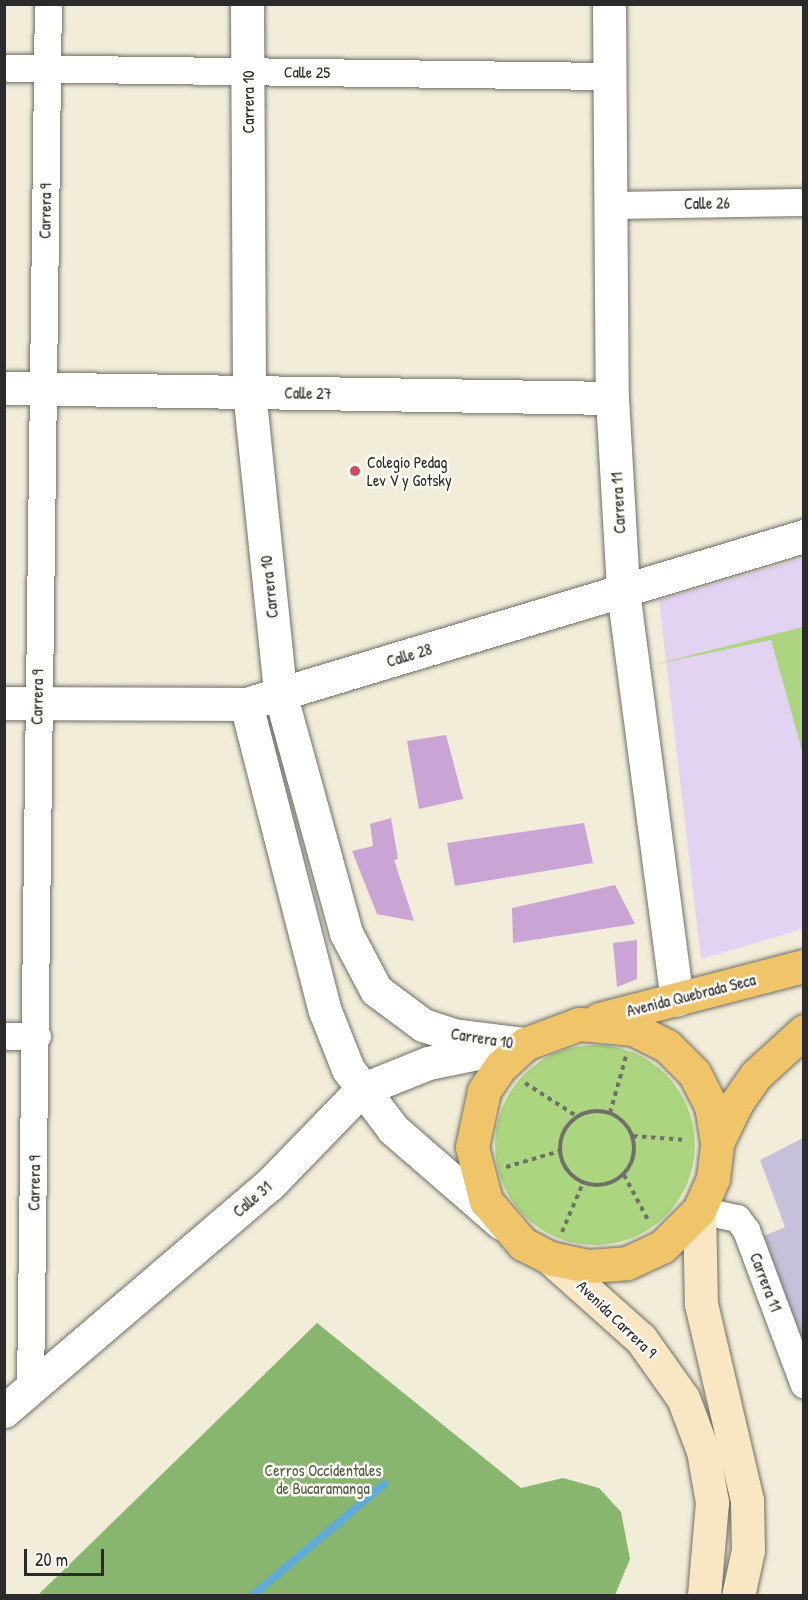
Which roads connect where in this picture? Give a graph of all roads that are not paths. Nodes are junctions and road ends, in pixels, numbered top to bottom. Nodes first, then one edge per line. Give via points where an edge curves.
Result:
1 (48, 4) edge
2 (247, 4) edge
3 (609, 4) edge
4 (4, 68) edge
5 (47, 69) junction
6 (248, 72) junction
7 (610, 76) junction
8 (804, 202) edge
9 (611, 205) junction
10 (4, 388) edge
11 (42, 388) junction
12 (249, 392) junction
13 (612, 398) junction
14 (804, 536) edge
15 (623, 591) junction
16 (280, 693) junction
17 (4, 703) edge
18 (37, 703) junction
19 (246, 704) junction
20 (804, 966) edge
21 (677, 999) junction
22 (579, 1024) junction
23 (804, 1031) edge
24 (4, 1036) edge
25 (37, 1036) junction
26 (525, 1044) junction
27 (361, 1090) junction
28 (717, 1143) junction
29 (699, 1210) junction
30 (501, 1223) junction
31 (550, 1258) junction
32 (804, 1385) edge
33 (30, 1390) junction
34 (4, 1412) edge
35 (704, 1596) edge
36 (738, 1596) edge

1 - 5 street, Carrera 9
2 - 6 street, Carrera 10
3 - 7 street, Carrera 11
4 - 5 street, Calle 25
5 - 6 street, Calle 25
5 - 11 street, Carrera 9
6 - 7 street, Calle 25
6 - 12 street, Carrera 10
7 - 9 street, Carrera 11
8 - 9 street, Calle 26
9 - 13 street, Carrera 11
10 - 11 street, Calle 27
11 - 12 street, Calle 27
11 - 18 street, Carrera 9
12 - 13 street, Calle 27
12 - 16 street, Carrera 10
13 - 15 street, Carrera 11
14 - 15 street, Calle 28
15 - 16 street, Calle 28
15 - 21 street, Carrera 11
16 - 19 street, Calle 28
16 - 26 street, Carrera 10 via 346,933 376,990 423,1024 453,1035
17 - 18 street, Calle 28
18 - 19 street, Calle 28
18 - 25 street, Carrera 9
19 - 27 street via 325,1011
20 - 21 main road, Avenida Quebrada Seca
21 - 22 main road, Avenida Quebrada Seca
22 - 26 main road, Avenida Quebrada Seca
22 - 28 main road via 634,1029 667,1046 694,1073 711,1106
23 - 28 main road via 756,1075
24 - 25 street
25 - 33 street, Carrera 9
26 - 27 street, Calle 31 via 428,1063
26 - 30 main road via 500,1067 475,1119 476,1175
27 - 30 street via 393,1129
27 - 33 street, Calle 31 via 269,1185
28 - 29 main road via 713,1178
29 - 31 main road via 662,1247 627,1263 588,1266
29 - 32 street, Carrera 11 via 737,1218 746,1230
29 - 36 main road via 699,1294 747,1500 748,1550
30 - 31 main road
31 - 35 main road, Avenida Carrera 9 via 641,1339 683,1398 704,1451 712,1502
33 - 34 street, Calle 31

